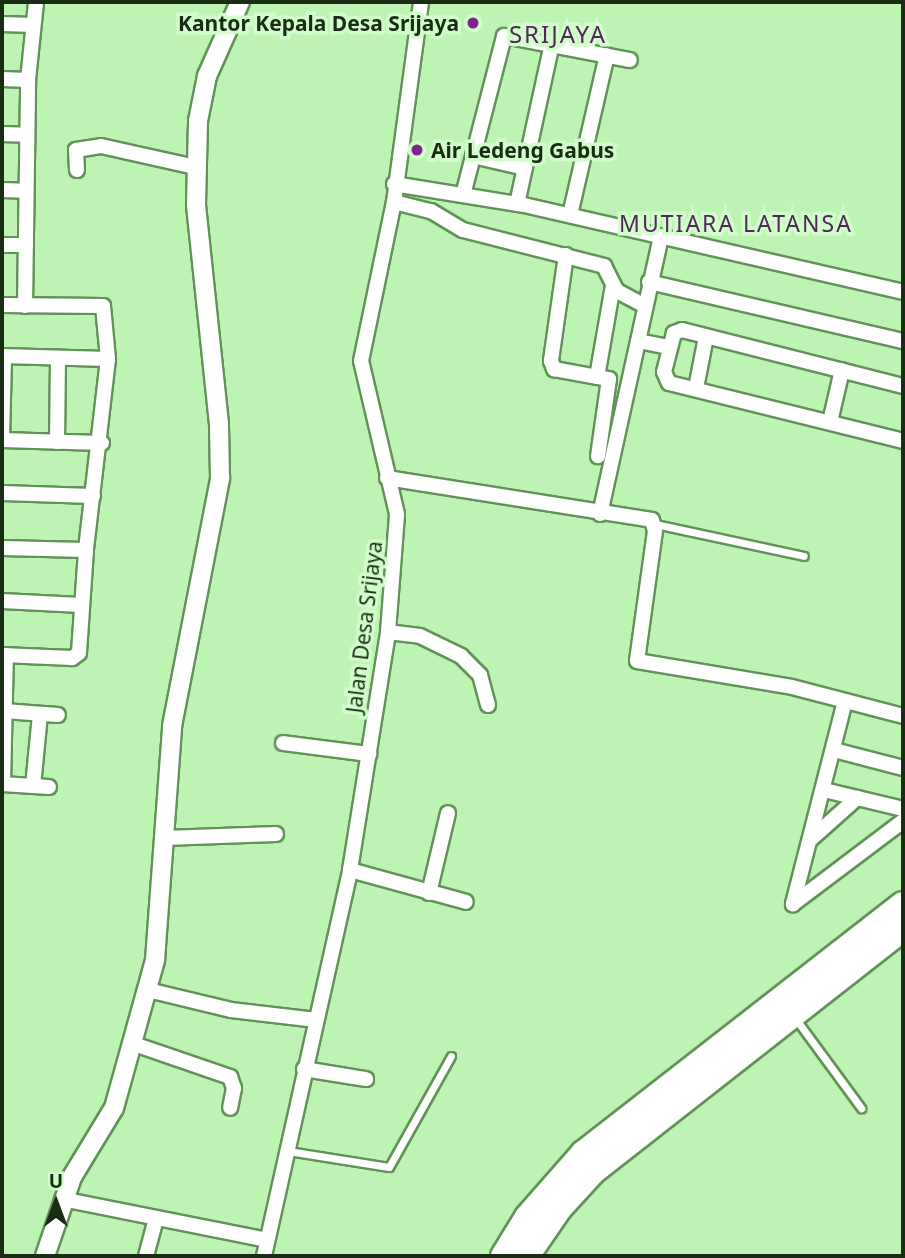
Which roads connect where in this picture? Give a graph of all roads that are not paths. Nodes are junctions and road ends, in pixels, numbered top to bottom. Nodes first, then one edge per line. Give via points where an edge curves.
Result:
1 (36, 2) edge
2 (240, 2) edge
3 (421, 2) edge
4 (2, 24) edge
5 (33, 24) junction
6 (552, 43) junction
7 (607, 55) junction
8 (630, 61) dead end
9 (2, 79) edge
10 (28, 80) junction
11 (2, 134) edge
12 (26, 135) junction
13 (472, 156) junction
14 (195, 167) junction
15 (525, 168) junction
16 (77, 170) dead end
17 (394, 184) junction
18 (2, 190) edge
19 (25, 191) junction
20 (463, 195) junction
21 (394, 202) junction
22 (517, 204) junction
23 (570, 215) junction
24 (661, 237) junction
25 (2, 245) edge
26 (26, 245) junction
27 (566, 255) junction
28 (649, 282) junction
29 (612, 285) junction
30 (903, 292) edge
31 (2, 305) edge
32 (643, 305) junction
33 (25, 306) junction
34 (706, 337) junction
35 (903, 341) edge
36 (637, 345) junction
37 (668, 351) junction
38 (3, 356) edge
39 (58, 358) junction
40 (108, 359) junction
41 (842, 370) junction
42 (597, 377) junction
43 (903, 386) edge
44 (696, 388) junction
45 (830, 422) junction
46 (2, 440) edge
47 (903, 441) edge
48 (57, 442) junction
49 (102, 443) junction
50 (598, 456) dead end
51 (387, 478) junction
52 (2, 493) edge
53 (93, 496) junction
54 (600, 514) junction
55 (654, 524) junction
56 (2, 548) edge
57 (86, 550) junction
58 (804, 556) dead end
59 (2, 601) edge
60 (81, 605) junction
61 (388, 632) junction
62 (4, 655) edge
63 (845, 701) junction
64 (488, 705) dead end
65 (4, 711) junction
66 (40, 714) junction
67 (58, 715) dead end
68 (903, 716) edge
69 (283, 743) dead end
70 (834, 750) junction
71 (369, 754) junction
72 (903, 768) edge
73 (2, 784) edge
74 (33, 786) junction
75 (50, 787) dead end
76 (824, 790) junction
77 (857, 798) junction
78 (903, 809) edge
79 (448, 813) dead end
80 (903, 821) edge
81 (276, 834) dead end
82 (164, 838) junction
83 (810, 839) junction
84 (350, 870) junction
85 (429, 893) junction
86 (466, 902) dead end
87 (903, 904) edge
88 (903, 929) edge
89 (823, 978) junction
90 (148, 990) junction
91 (793, 1014) junction
92 (316, 1020) junction
93 (134, 1044) junction
94 (451, 1056) dead end
95 (304, 1069) junction
96 (366, 1079) dead end
97 (230, 1108) dead end
98 (861, 1108) dead end
99 (287, 1151) junction
100 (62, 1199) junction
101 (156, 1219) junction
102 (267, 1240) junction
103 (45, 1256) edge
104 (146, 1256) edge
105 (264, 1256) edge
106 (503, 1256) edge
107 (527, 1256) edge

1 - 5 street
2 - 14 street via 207,76
3 - 17 street, Jalan Desa Srijaya
4 - 5 street
5 - 10 street
6 - 7 street
6 - 13 street via 509,34 502,38
6 - 15 street
7 - 8 street
7 - 23 street
9 - 10 street
10 - 12 street
11 - 12 street
12 - 19 street
13 - 15 street
13 - 20 street
14 - 16 street via 101,146 76,150
14 - 82 street via 220,478 172,726
15 - 22 street
17 - 20 street
17 - 21 street, Jalan Desa Srijaya
18 - 19 street
19 - 26 street
20 - 22 street
21 - 27 street via 431,211 463,230
21 - 51 street, Jalan Desa Srijaya via 362,361
22 - 23 street
23 - 24 street
24 - 28 street
24 - 30 street
25 - 26 street
26 - 33 street
27 - 29 street via 604,266
27 - 42 street via 552,366
28 - 32 street
28 - 35 street
29 - 32 street
29 - 42 street
31 - 33 street
32 - 36 street
33 - 40 street via 103,306
34 - 37 street via 679,330
34 - 41 street
34 - 44 street
36 - 37 street
36 - 54 street
37 - 44 street via 666,381
38 - 39 street
38 - 46 street
39 - 40 street
39 - 48 street
40 - 49 street
41 - 43 street
41 - 45 street
42 - 50 street via 609,379
44 - 45 street
45 - 47 street
46 - 48 street
48 - 49 street
49 - 53 street
51 - 54 street
51 - 61 street, Jalan Desa Srijaya via 397,529
52 - 53 street
53 - 57 street
54 - 55 street via 649,519
55 - 58 lane
55 - 63 street via 637,661 792,687
56 - 57 street
57 - 60 street
59 - 60 street
60 - 62 street via 78,656
61 - 64 street via 421,636 461,656 480,676
61 - 71 street, Jalan Desa Srijaya
62 - 65 street
63 - 68 street
63 - 70 street
65 - 66 street
65 - 73 street
66 - 67 street
66 - 74 street
69 - 71 street
70 - 72 street
70 - 76 street
71 - 84 street, Jalan Desa Srijaya
73 - 74 street
74 - 75 street
76 - 77 street
76 - 83 street
77 - 78 street
77 - 83 street
79 - 85 street
80 - 83 street via 795,905 792,901
81 - 82 street
82 - 90 street via 159,930
84 - 85 street
84 - 92 street, Jalan Desa Srijaya
85 - 86 street
87 - 89 highway
88 - 89 highway
89 - 91 highway
89 - 106 highway via 583,1153 527,1217
90 - 92 street
90 - 93 street
91 - 98 lane
91 - 107 highway via 593,1172 560,1208
92 - 95 street, Jalan Desa Srijaya
93 - 97 street via 230,1077 234,1088
93 - 100 street via 114,1108
94 - 99 lane via 389,1167
95 - 96 street
95 - 99 street, Jalan Desa Srijaya
99 - 102 street, Jalan Desa Srijaya
100 - 101 street
100 - 103 street
101 - 102 street
101 - 104 street
102 - 105 street, Jalan Desa Srijaya

